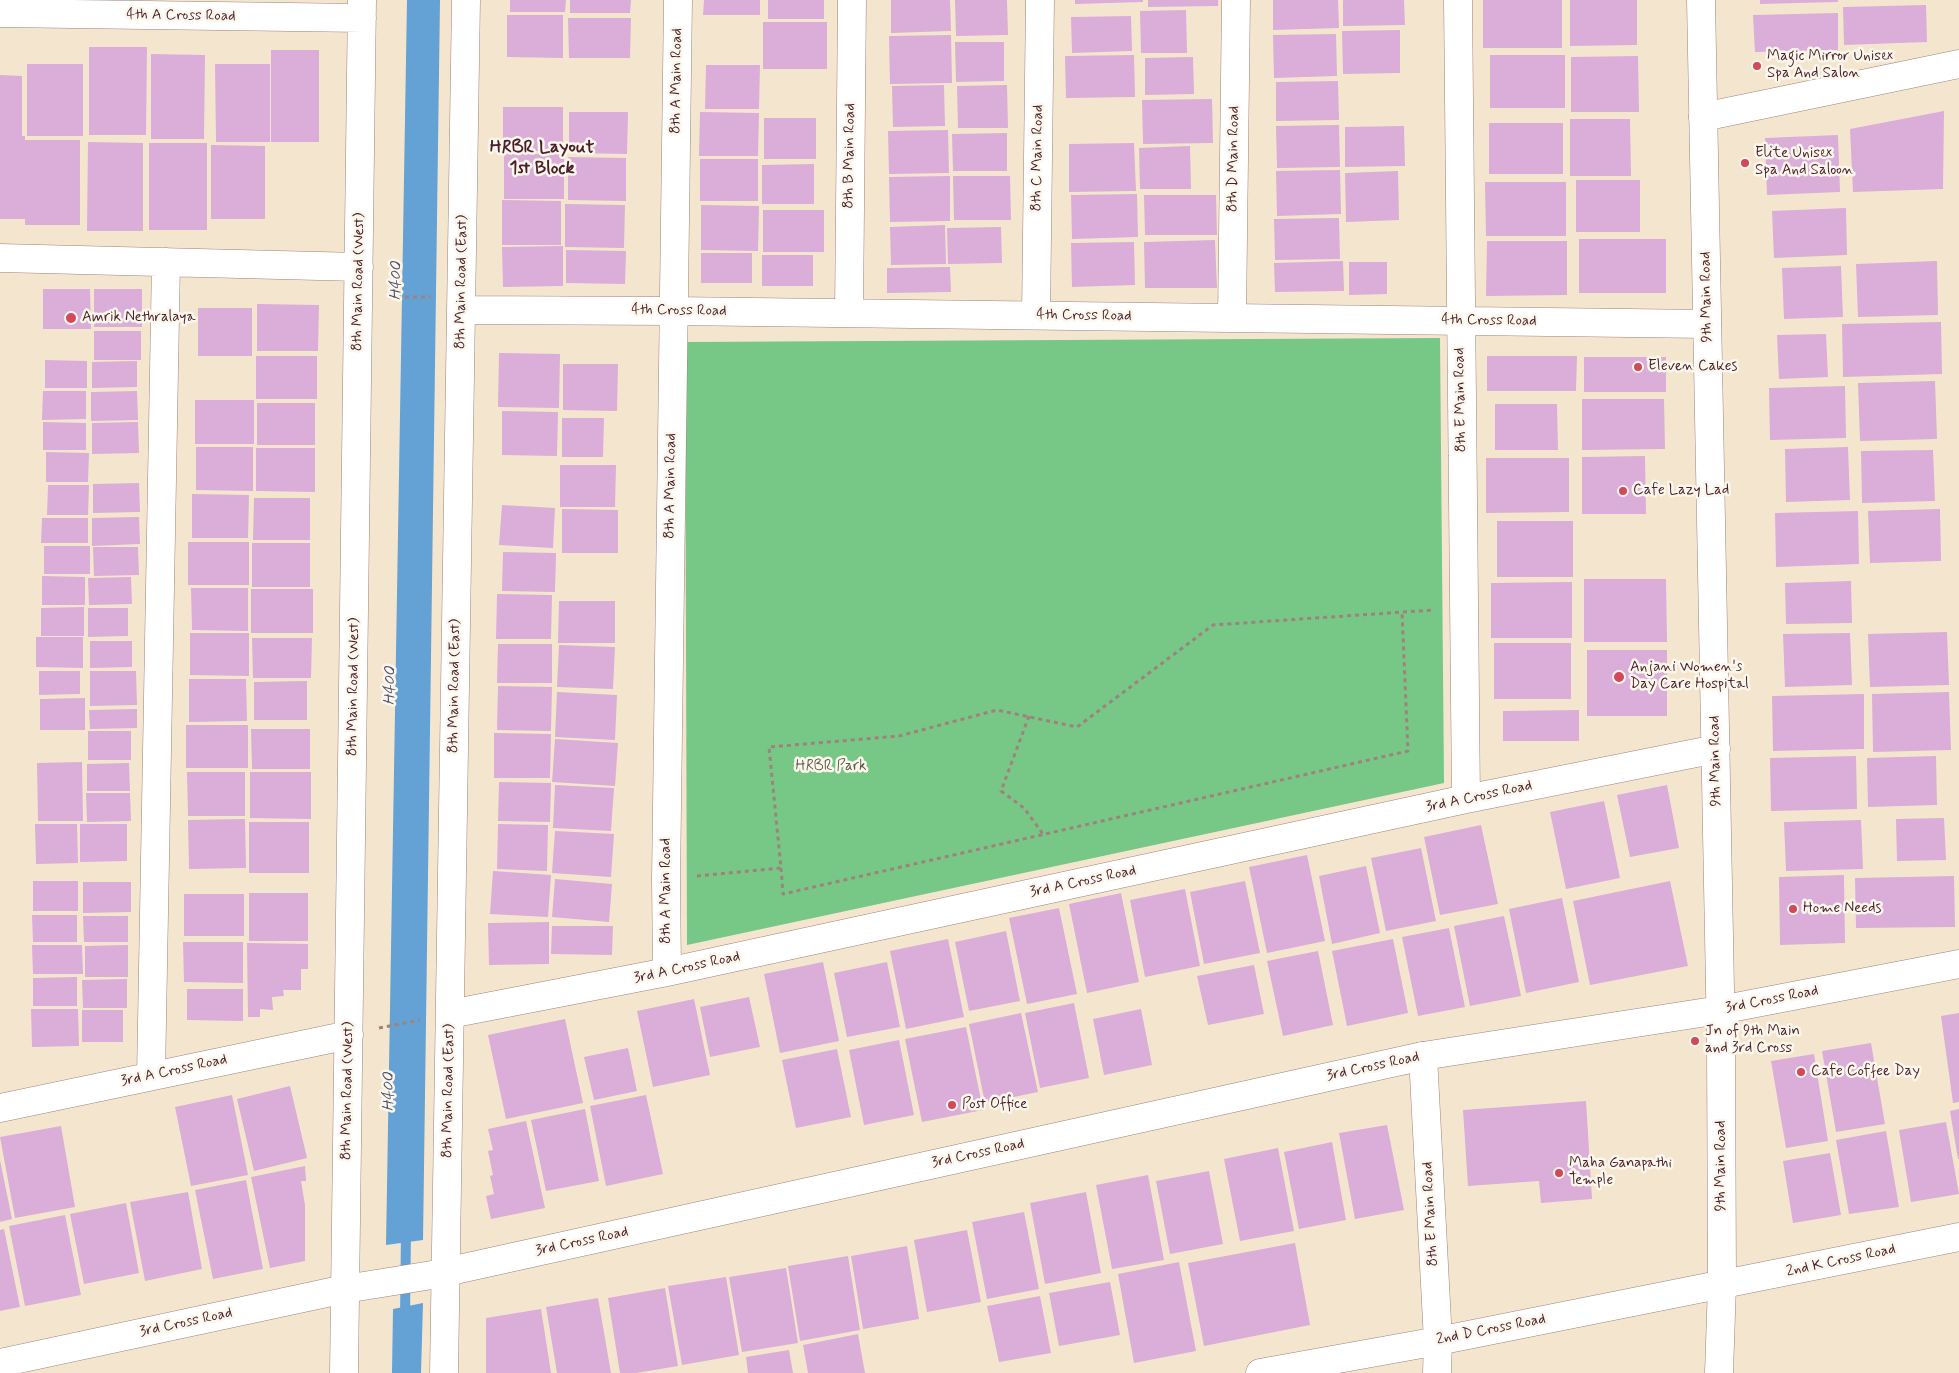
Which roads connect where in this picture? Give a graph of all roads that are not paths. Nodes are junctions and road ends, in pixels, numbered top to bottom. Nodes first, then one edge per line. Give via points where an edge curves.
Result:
1 (466, 0) edge
2 (678, 0) edge
3 (852, 0) edge
4 (1040, 0) edge
5 (1236, 0) edge
6 (1458, 0) edge
7 (1701, 0) edge
8 (362, 9) edge
9 (0, 13) edge
10 (1959, 64) edge
11 (1703, 117) junction
12 (0, 258) edge
13 (166, 262) junction
14 (359, 267) junction
15 (461, 310) junction
16 (673, 310) junction
17 (849, 313) junction
18 (1036, 315) junction
19 (1232, 317) junction
20 (1460, 320) junction
21 (1707, 324) junction
22 (1716, 749) junction
23 (1466, 799) junction
24 (1959, 964) edge
25 (667, 972) junction
26 (1720, 1010) junction
27 (438, 1017) junction
28 (349, 1035) junction
29 (1423, 1056) junction
30 (151, 1076) junction
31 (0, 1108) edge
32 (1959, 1237) edge
33 (439, 1273) junction
34 (1722, 1285) junction
35 (345, 1289) junction
36 (1438, 1341) junction
37 (0, 1363) edge
38 (344, 1373) edge
39 (444, 1373) edge
40 (1260, 1373) edge
41 (1437, 1373) edge
42 (1719, 1373) edge

1 - 15 street, 8th Main Road (East)
2 - 16 street, 8th A Main Road
3 - 17 street, 8th B Main Road
4 - 18 street, 8th C Main Road
5 - 19 street, 8th D Main Road
6 - 20 street, 8th E Main Road
7 - 11 street, 9th Main Road
8 - 9 street, 4th A Cross Road
8 - 14 street, 8th Main Road (West)
10 - 11 street
11 - 21 street, 9th Main Road
12 - 13 street
13 - 14 street
13 - 30 street
14 - 28 street, 8th Main Road (West)
15 - 16 street, 4th Cross Road
15 - 27 street, 8th Main Road (East)
16 - 17 street, 4th Cross Road
16 - 25 street, 8th A Main Road
17 - 18 street, 4th Cross Road
18 - 19 street, 4th Cross Road
19 - 20 street, 4th Cross Road
20 - 21 street, 4th Cross Road
20 - 23 street, 8th E Main Road
21 - 22 street, 9th Main Road
22 - 23 street, 3rd A Cross Road
22 - 26 street, 9th Main Road
23 - 25 street, 3rd A Cross Road
24 - 26 street, 3rd Cross Road
25 - 27 street, 3rd A Cross Road
26 - 29 street, 3rd Cross Road
26 - 34 street, 9th Main Road
27 - 33 street, 8th Main Road (East)
28 - 30 street, 3rd A Cross Road
28 - 35 street, 8th Main Road (West)
29 - 33 street, 3rd Cross Road
29 - 36 street, 8th E Main Road
30 - 31 street, 3rd A Cross Road
32 - 34 street, 2nd K Cross Road
33 - 35 street, 3rd Cross Road
33 - 39 street, 8th Main Road (East)
34 - 36 street, 2nd D Cross Road
34 - 42 street, 9th Main Road
35 - 37 street, 3rd Cross Road
35 - 38 street, 8th Main Road (West)
36 - 40 street, 2nd D Cross Road
36 - 41 street, 8th E Main Road

